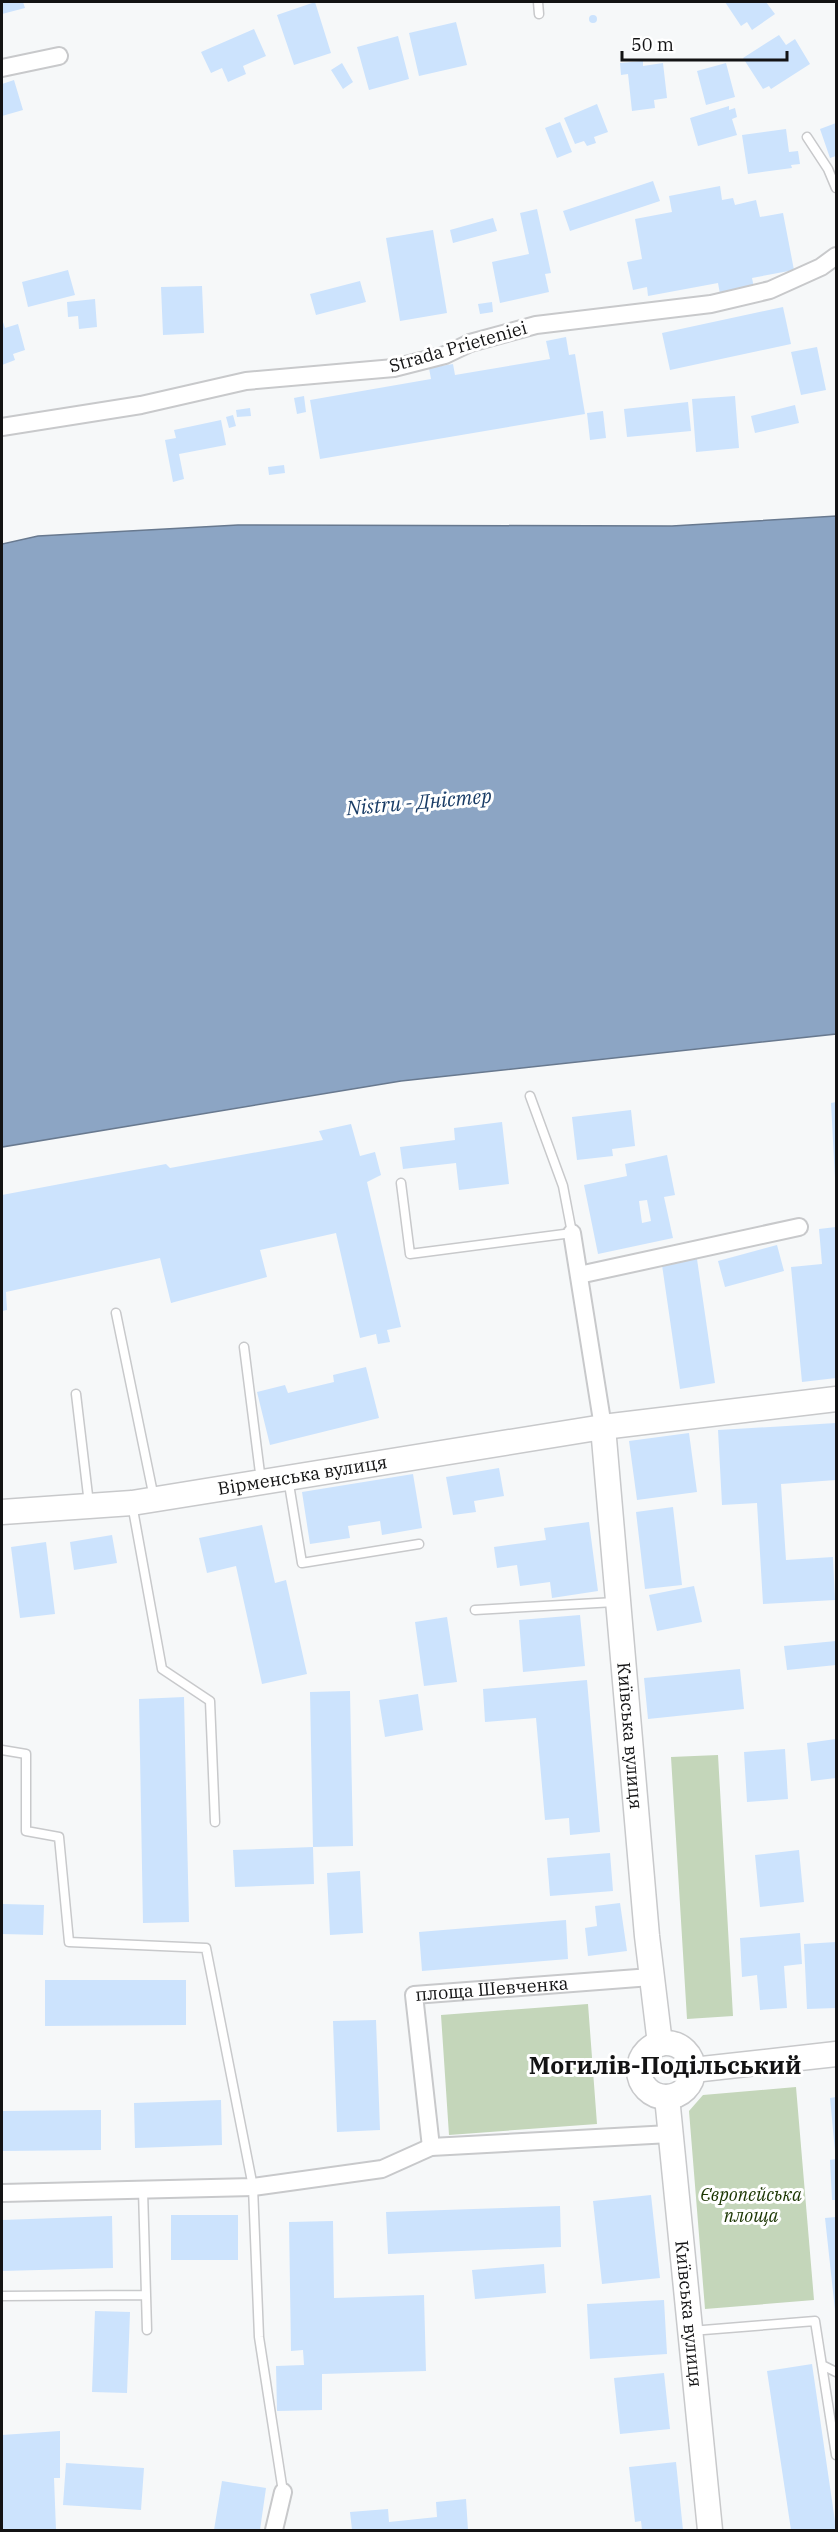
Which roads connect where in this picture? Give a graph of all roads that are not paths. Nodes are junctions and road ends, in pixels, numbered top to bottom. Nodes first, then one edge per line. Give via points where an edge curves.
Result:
1 (538, 2) edge
2 (539, 14) dead end
3 (59, 56) dead end
4 (2, 68) edge
5 (807, 137) dead end
6 (837, 188) edge
7 (837, 256) edge
8 (2, 427) edge
9 (530, 1096) dead end
10 (400, 1184) dead end
11 (800, 1227) dead end
12 (572, 1233) junction
13 (579, 1275) junction
14 (116, 1313) dead end
15 (244, 1347) dead end
16 (76, 1394) dead end
17 (837, 1399) edge
18 (603, 1428) junction
19 (288, 1478) junction
20 (261, 1482) junction
21 (143, 1502) junction
22 (89, 1506) junction
23 (2, 1512) edge
24 (419, 1544) dead end
25 (618, 1602) junction
26 (475, 1610) dead end
27 (2, 1750) edge
28 (215, 1822) dead end
29 (651, 1977) junction
30 (660, 2044) junction
31 (837, 2054) edge
32 (693, 2070) junction
33 (667, 2097) junction
34 (670, 2134) junction
35 (431, 2147) junction
36 (253, 2187) junction
37 (143, 2190) junction
38 (2, 2193) edge
39 (146, 2295) junction
40 (2, 2296) edge
41 (147, 2330) dead end
42 (691, 2331) junction
43 (837, 2363) edge
44 (822, 2365) junction
45 (837, 2372) edge
46 (837, 2455) edge
47 (283, 2492) joint
48 (274, 2530) edge
49 (710, 2530) edge

1 - 2 lane
3 - 4 street
5 - 6 lane
7 - 8 street, Strada Prieteniei via 770,290 711,304 536,325 394,369 246,381 141,405
9 - 12 lane via 563,1186
10 - 12 lane via 410,1254
11 - 13 street
12 - 13 street
13 - 18 street
14 - 21 lane
15 - 20 lane
16 - 22 lane
17 - 18 main road, Вірменська вулиця
18 - 19 main road, Вірменська вулиця
18 - 25 main road, Київська вулиця
19 - 20 main road, Вірменська вулиця
19 - 24 lane via 302,1563
20 - 21 main road, Вірменська вулиця
21 - 22 main road, Вірменська вулиця
21 - 28 lane via 162,1669 210,1701
22 - 23 main road, Вірменська вулиця
25 - 26 lane
25 - 29 main road, Київська вулиця
27 - 36 lane via 26,1754 26,1831 59,1837 69,1942 206,1948
29 - 30 main road, Київська вулиця
29 - 35 street, площа Шевченка via 414,1995
30 - 32 main road via 685,2050
30 - 33 main road via 641,2060 640,2077 651,2092
31 - 32 main road
32 - 33 main road via 684,2091
33 - 34 main road, Київська вулиця
34 - 35 street
34 - 42 main road, Київська вулиця
35 - 36 street via 382,2169
36 - 37 street
36 - 47 lane via 260,2337
37 - 38 street
37 - 39 lane
39 - 40 lane
39 - 41 lane
42 - 44 lane via 815,2321
42 - 49 main road, Київська вулиця
43 - 44 lane
44 - 45 lane
44 - 46 lane
47 - 48 street

